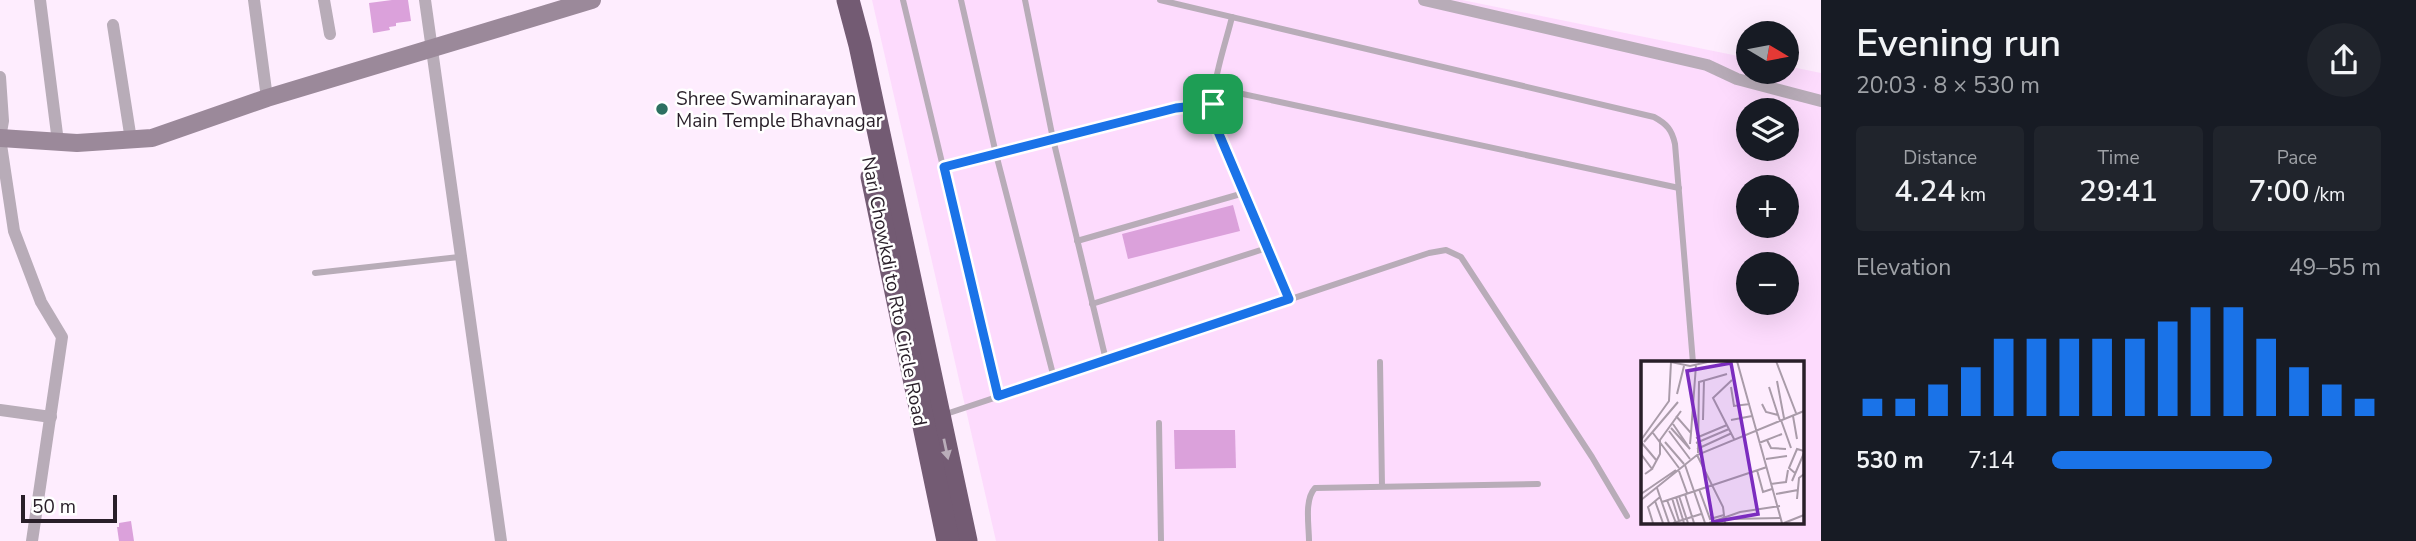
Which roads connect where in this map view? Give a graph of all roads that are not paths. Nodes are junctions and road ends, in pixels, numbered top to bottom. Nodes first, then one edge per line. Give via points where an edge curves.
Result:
1 (40, 0) edge
2 (254, 0) edge
3 (324, 0) edge
4 (425, 0) edge
5 (592, 0) edge
6 (833, 0) edge
7 (848, 0) edge
8 (903, 0) edge
9 (961, 0) edge
10 (1025, 0) edge
11 (1160, 0) edge
12 (1424, 0) edge
13 (1461, 4) edge
14 (1232, 17) junction
15 (113, 25) dead end
16 (330, 34) dead end
17 (431, 48) junction
18 (0, 77) edge
19 (1215, 88) junction
20 (267, 98) junction
21 (1821, 101) edge
22 (1213, 104) junction
23 (0, 138) edge
24 (1053, 139) junction
25 (131, 140) junction
26 (58, 142) junction
27 (996, 154) junction
28 (944, 167) junction
29 (3, 183) edge
30 (1679, 188) junction
31 (1244, 193) junction
32 (1077, 242) junction
33 (1267, 248) junction
34 (459, 257) junction
35 (315, 273) dead end
36 (1289, 299) junction
37 (1092, 304) junction
38 (1106, 360) junction
39 (1693, 361) edge
40 (1380, 362) dead end
41 (1054, 378) junction
42 (998, 396) junction
43 (0, 410) edge
44 (51, 417) junction
45 (930, 418) junction
46 (1159, 423) dead end
47 (1538, 484) dead end
48 (1382, 485) junction
49 (1627, 516) dead end
50 (32, 541) edge
51 (501, 541) edge
52 (948, 541) edge
53 (965, 541) edge
54 (1161, 541) edge
55 (1309, 541) edge

1 - 26 street
2 - 20 street
3 - 16 street
4 - 17 street
5 - 17 street
6 - 45 highway, Nari Chowkdi to Rto Circle Road
7 - 45 highway
8 - 28 lane
9 - 27 lane
10 - 24 lane
11 - 14 lane
12 - 13 street
13 - 21 street via 1707,65 1737,79
14 - 19 lane
14 - 30 lane via 1654,117 1673,133
15 - 25 street
17 - 20 street
17 - 34 street
18 - 23 street
19 - 22 lane
19 - 30 lane
20 - 25 street via 152,138
22 - 24 lane via 1176,108
22 - 31 lane via 1214,122
23 - 26 street
23 - 29 street
24 - 27 lane
24 - 32 lane
25 - 26 street
27 - 28 lane
27 - 41 lane
28 - 42 lane
29 - 44 street via 14,231 41,302 62,337
30 - 39 lane
31 - 32 lane
31 - 33 lane
32 - 37 lane
33 - 36 lane
33 - 37 lane
34 - 35 lane
34 - 51 street
36 - 38 lane
36 - 49 lane via 1429,253 1446,250 1461,257
37 - 38 lane
38 - 41 lane
40 - 48 lane
41 - 42 lane
42 - 45 lane
43 - 44 street
44 - 50 street
45 - 52 highway, Nari Chowkdi to Rto Circle Road
45 -> 53 highway
46 - 54 lane
47 - 48 lane
48 - 55 lane via 1315,488 1309,501

